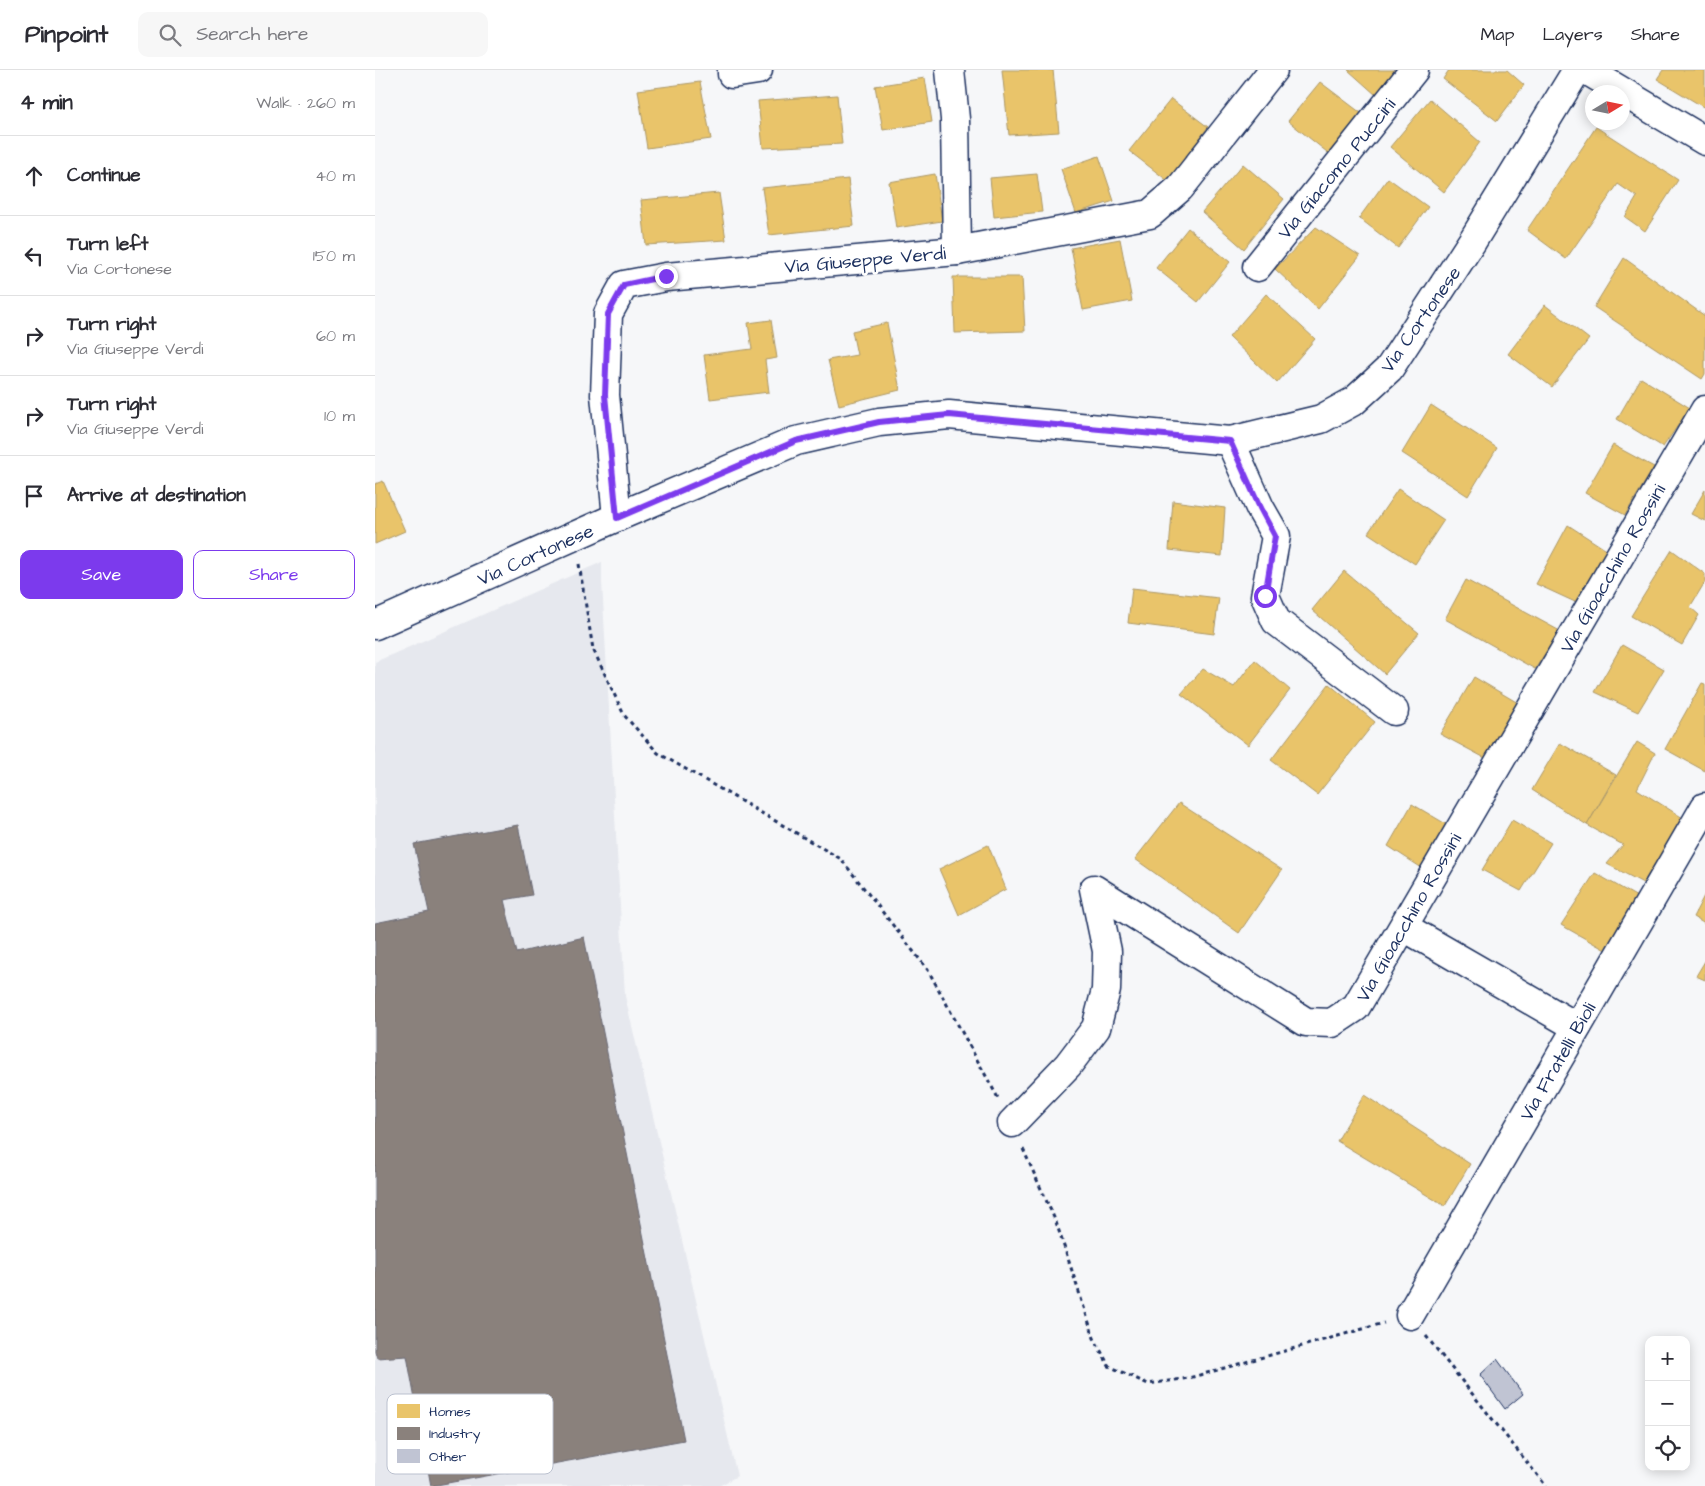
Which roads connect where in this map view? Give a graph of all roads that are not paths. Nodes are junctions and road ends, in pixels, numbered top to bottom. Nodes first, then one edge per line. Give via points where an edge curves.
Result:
1 (732, 70) edge
2 (758, 70) edge
3 (950, 70) edge
4 (1273, 70) edge
5 (1415, 70) edge
6 (1577, 70) edge
7 (1586, 70) edge
8 (1705, 141) edge
9 (957, 251) junction
10 (1257, 267) dead end
11 (1705, 410) edge
12 (1230, 441) junction
13 (617, 518) junction
14 (375, 625) edge
15 (1394, 710) dead end
16 (1705, 807) edge
17 (1404, 926) junction
18 (1577, 1027) junction
19 (1012, 1123) dead end
20 (1410, 1316) dead end

1 - 2 street via 732,74
3 - 9 street via 955,119
4 - 9 street, Via Giuseppe Verdi via 1180,188 1150,214
5 - 10 street, Via Giacomo Puccini
6 - 12 street, Via Cortonese via 1389,369 1354,401 1321,419
7 - 8 street
9 - 13 street, Via Giuseppe Verdi via 666,276 624,285 608,314 605,395
11 - 17 street, Via Gioacchino Rossini
12 - 13 street, Via Cortonese via 949,415 879,422 796,441
12 - 15 street via 1275,536 1265,596 1276,621
13 - 14 street, Via Cortonese
16 - 18 street, Via Fratelli Bioli
17 - 18 street
17 - 19 street, Via Gioacchino Rossini via 1356,1006 1332,1023 1306,1022 1094,889 1107,951 1106,990 1096,1028 1069,1065
18 - 20 street, Via Fratelli Bioli

